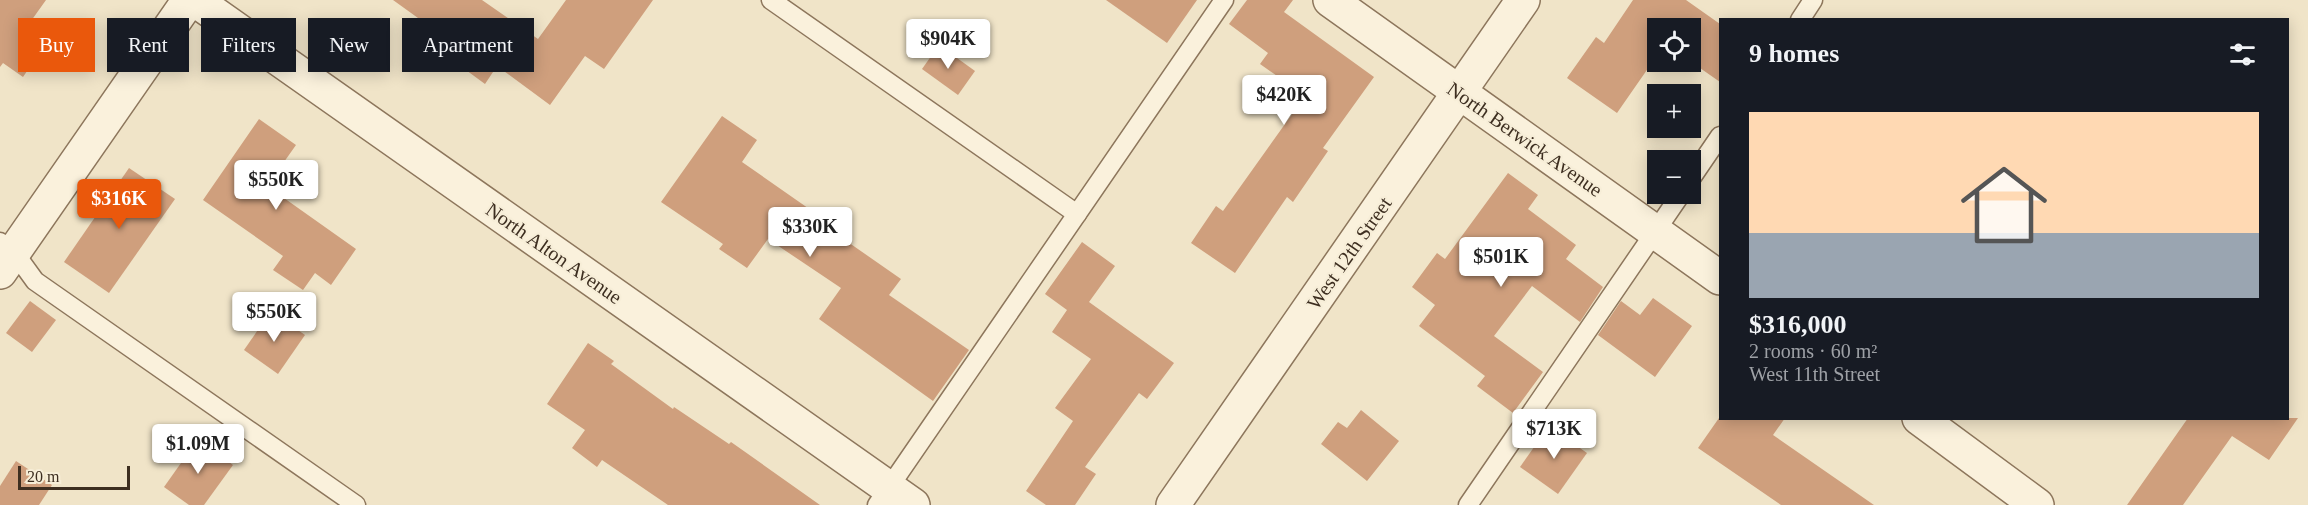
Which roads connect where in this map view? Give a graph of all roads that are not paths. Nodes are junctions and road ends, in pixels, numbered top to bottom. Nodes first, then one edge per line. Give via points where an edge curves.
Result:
1 (189, 0) edge
2 (195, 0) edge
3 (771, 0) edge
4 (1224, 0) edge
5 (1330, 0) edge
6 (1523, 0) edge
7 (1813, 0) edge
8 (1801, 18) edge
9 (1460, 92) junction
10 (1719, 137) edge
11 (1701, 164) edge
12 (1674, 204) edge
13 (1077, 214) junction
14 (1655, 231) junction
15 (5, 255) edge
16 (1719, 277) edge
17 (1922, 420) edge
18 (893, 499) edge
19 (356, 505) edge
20 (1173, 505) edge
21 (1468, 505) edge
22 (2037, 505) edge

1 - 15 street
2 - 18 street, North Alton Avenue
3 - 13 lane
4 - 13 lane
5 - 9 street, North Berwick Avenue
6 - 9 street, West 12th Street
7 - 8 lane
9 - 14 street, North Berwick Avenue
9 - 20 street, West 12th Street
10 - 11 lane
12 - 14 lane
13 - 18 lane
14 - 16 street, North Berwick Avenue
14 - 21 lane
15 - 19 lane via 35,281
17 - 22 street

